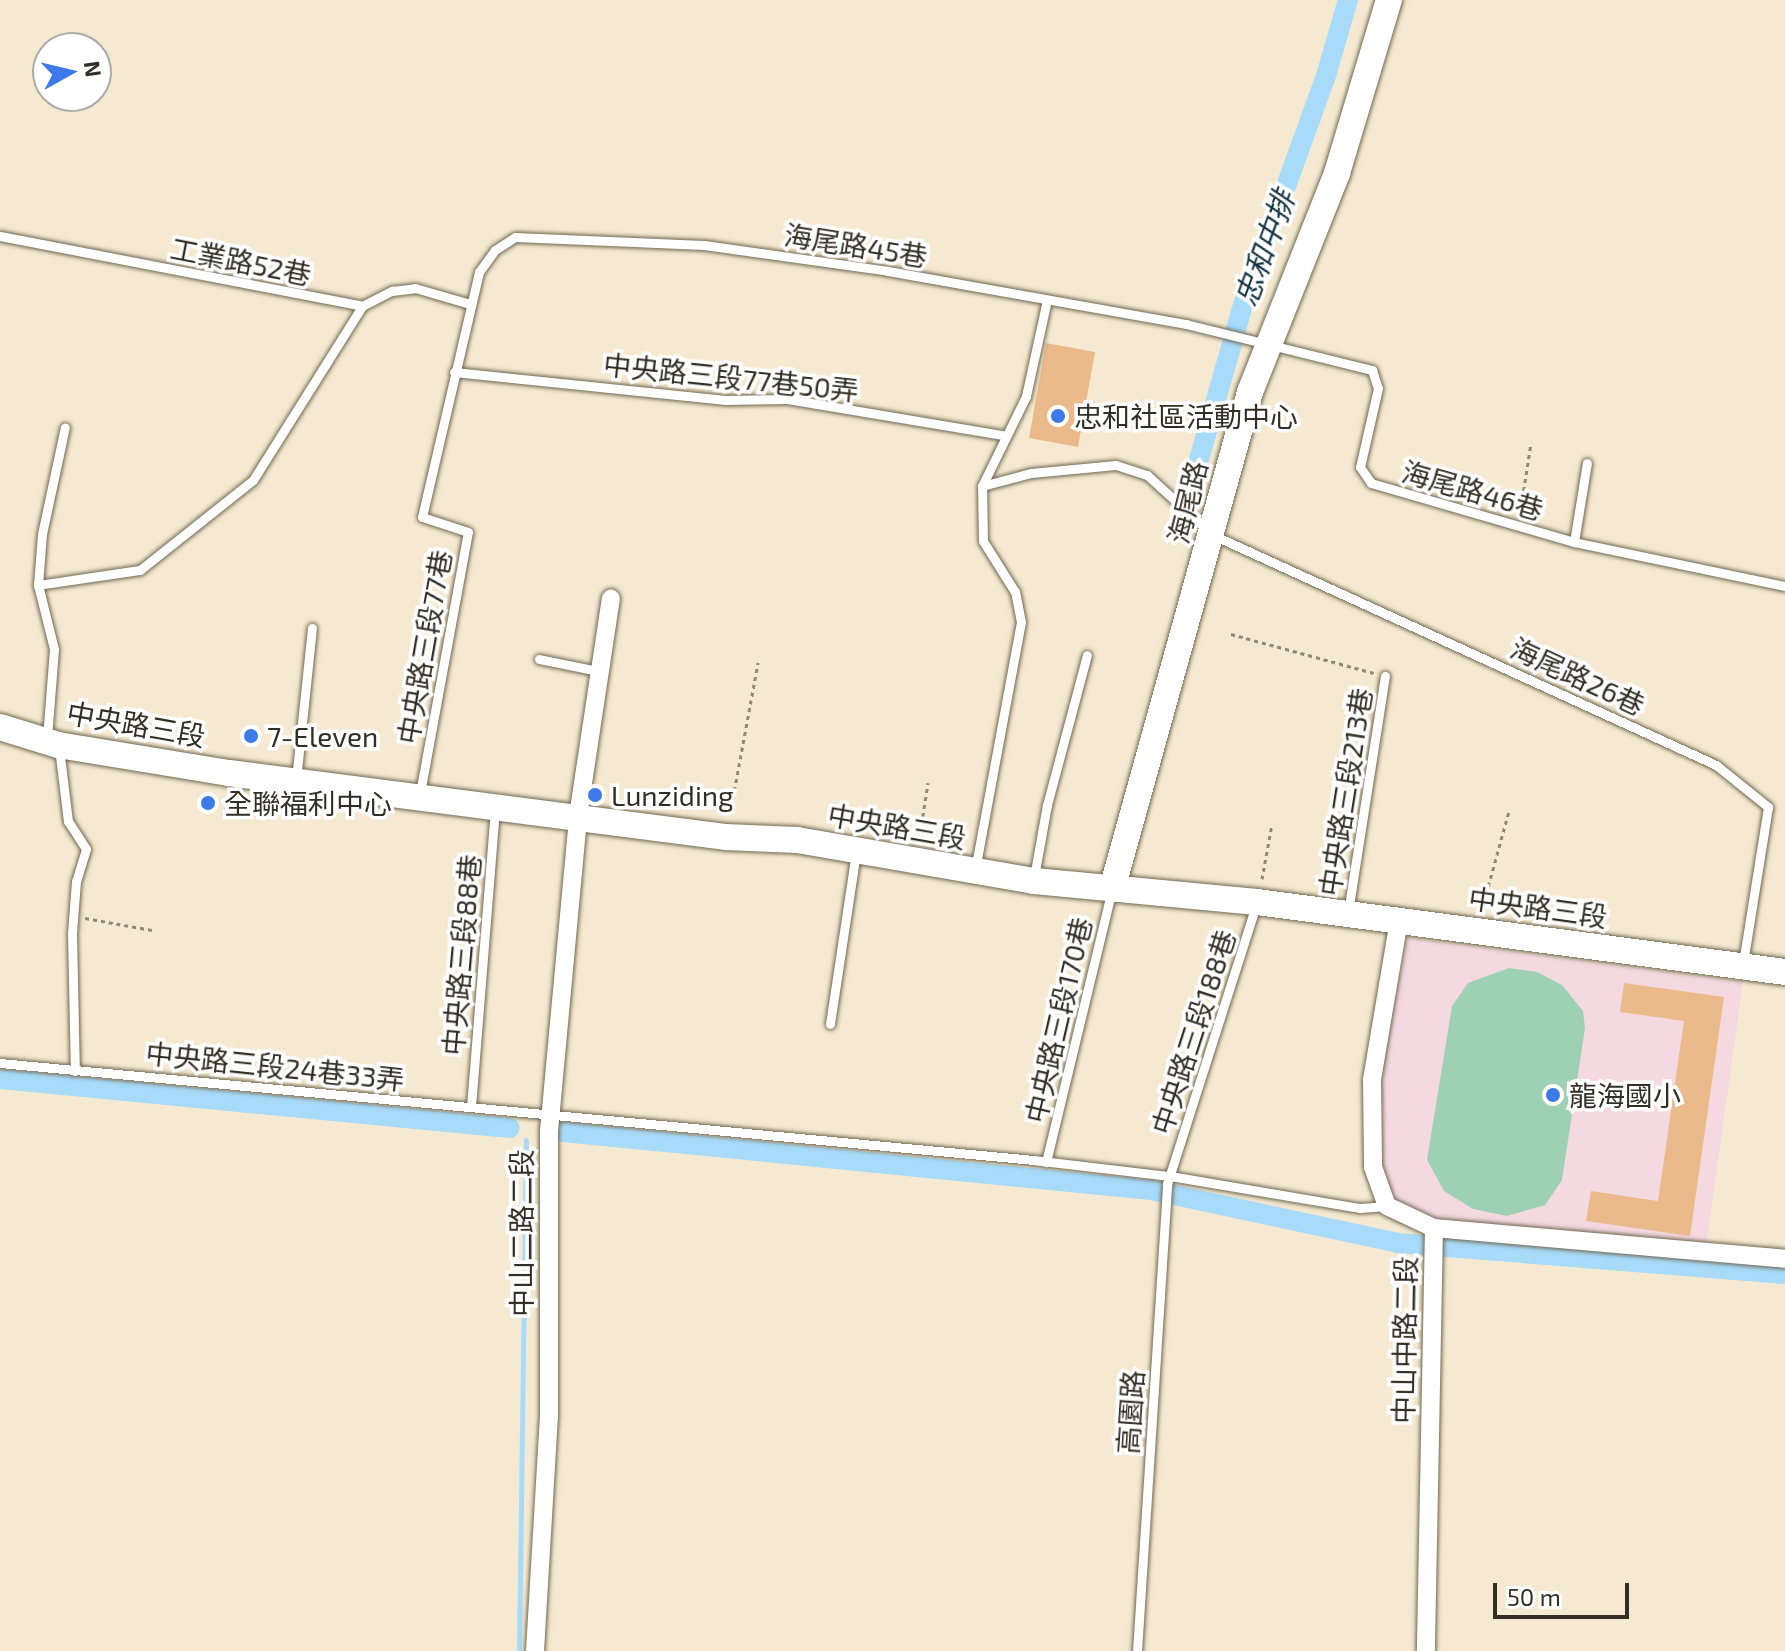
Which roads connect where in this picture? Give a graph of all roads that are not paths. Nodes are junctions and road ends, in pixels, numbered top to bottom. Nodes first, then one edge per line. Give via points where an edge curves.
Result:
1 (1389, 0) edge
2 (0, 236) edge
3 (1047, 300) junction
4 (470, 304) junction
5 (362, 306) junction
6 (1257, 344) junction
7 (454, 372) junction
8 (65, 427) dead end
9 (1003, 435) junction
10 (1587, 463) dead end
11 (982, 486) junction
12 (1213, 535) junction
13 (1574, 542) junction
14 (38, 585) junction
15 (1785, 586) edge
16 (611, 598) dead end
17 (312, 628) dead end
18 (1087, 655) dead end
19 (539, 659) dead end
20 (598, 671) junction
21 (1385, 676) road end
22 (0, 727) edge
23 (52, 742) junction
24 (296, 780) junction
25 (419, 797) junction
26 (495, 806) junction
27 (578, 816) junction
28 (856, 852) junction
29 (975, 872) junction
30 (1034, 881) junction
31 (1112, 889) junction
32 (1257, 902) junction
33 (1348, 915) junction
34 (1399, 920) junction
35 (1743, 965) junction
36 (1785, 972) edge
37 (830, 1024) dead end
38 (0, 1063) edge
39 (75, 1071) junction
40 (471, 1107) junction
41 (551, 1116) junction
42 (1046, 1162) junction
43 (1169, 1180) junction
44 (1387, 1206) junction
45 (1434, 1243) junction
46 (1785, 1259) edge
47 (535, 1651) edge
48 (1137, 1651) edge
49 (1426, 1651) edge

1 - 6 street, 海尾路 via 1337,173
2 - 5 lane, 工業路52巷
3 - 4 lane, 海尾路45巷 via 704,245 515,237 495,250 479,272
3 - 6 lane, 海尾路45巷
3 - 9 lane via 1026,396
4 - 5 lane via 415,288 392,291
4 - 7 lane, 中央路三段77巷
5 - 14 lane via 253,480 140,570
6 - 12 street, 海尾路
6 - 13 lane, 海尾路46巷 via 1376,376 1378,388 1360,467 1371,483
7 - 9 lane, 中央路三段77巷50弄 via 726,400 787,399
7 - 25 lane, 中央路三段77巷 via 422,517 468,532
8 - 14 lane via 42,534
9 - 11 lane
10 - 13 lane
11 - 12 lane via 1031,473 1116,465 1147,475
11 - 29 lane via 983,541 1015,592 1021,622
12 - 31 street, 海尾路
12 - 35 lane, 海尾路26巷 via 1617,718 1716,765 1738,781 1768,807
13 - 15 lane, 海尾路46巷
14 - 23 lane via 54,649
16 - 20 street, 中山二路二段
17 - 24 lane
18 - 30 lane via 1047,805
19 - 20 lane
20 - 27 street, 中山二路二段
21 - 33 lane, 中央路三段213巷
22 - 23 street, 中央路三段
23 - 24 street, 中央路三段
23 - 39 lane via 68,821 86,849 73,916
24 - 25 street, 中央路三段
25 - 26 street, 中央路三段
26 - 27 street, 中央路三段
26 - 40 lane, 中央路三段88巷
27 - 28 street, 中央路三段 via 725,837 797,840
27 - 41 street, 中山二路二段
28 - 29 street, 中央路三段
28 - 37 lane
29 - 30 street, 中央路三段
30 - 31 street, 中央路三段
31 - 32 street, 中央路三段
31 - 42 lane, 中央路三段170巷
32 - 33 street, 中央路三段
32 - 43 lane, 中央路三段188巷
33 - 34 street, 中央路三段
34 - 35 street, 中央路三段
34 - 44 street via 1372,1080 1373,1167
35 - 36 street, 中央路三段
38 - 39 lane, 中央路三段24巷33弄
39 - 40 lane, 中央路三段24巷33弄
40 - 41 lane, 中央路三段24巷33弄
41 - 42 lane, 中央路三段24巷33弄
41 - 47 street, 中山二路二段 via 549,1417
42 - 43 lane, 中央路三段24巷33弄
43 - 44 lane, 中央路三段24巷33弄 via 1360,1208
43 - 48 lane, 高園路
44 - 45 street, 中山中路二段
45 - 46 street
45 - 49 street, 中山中路二段

